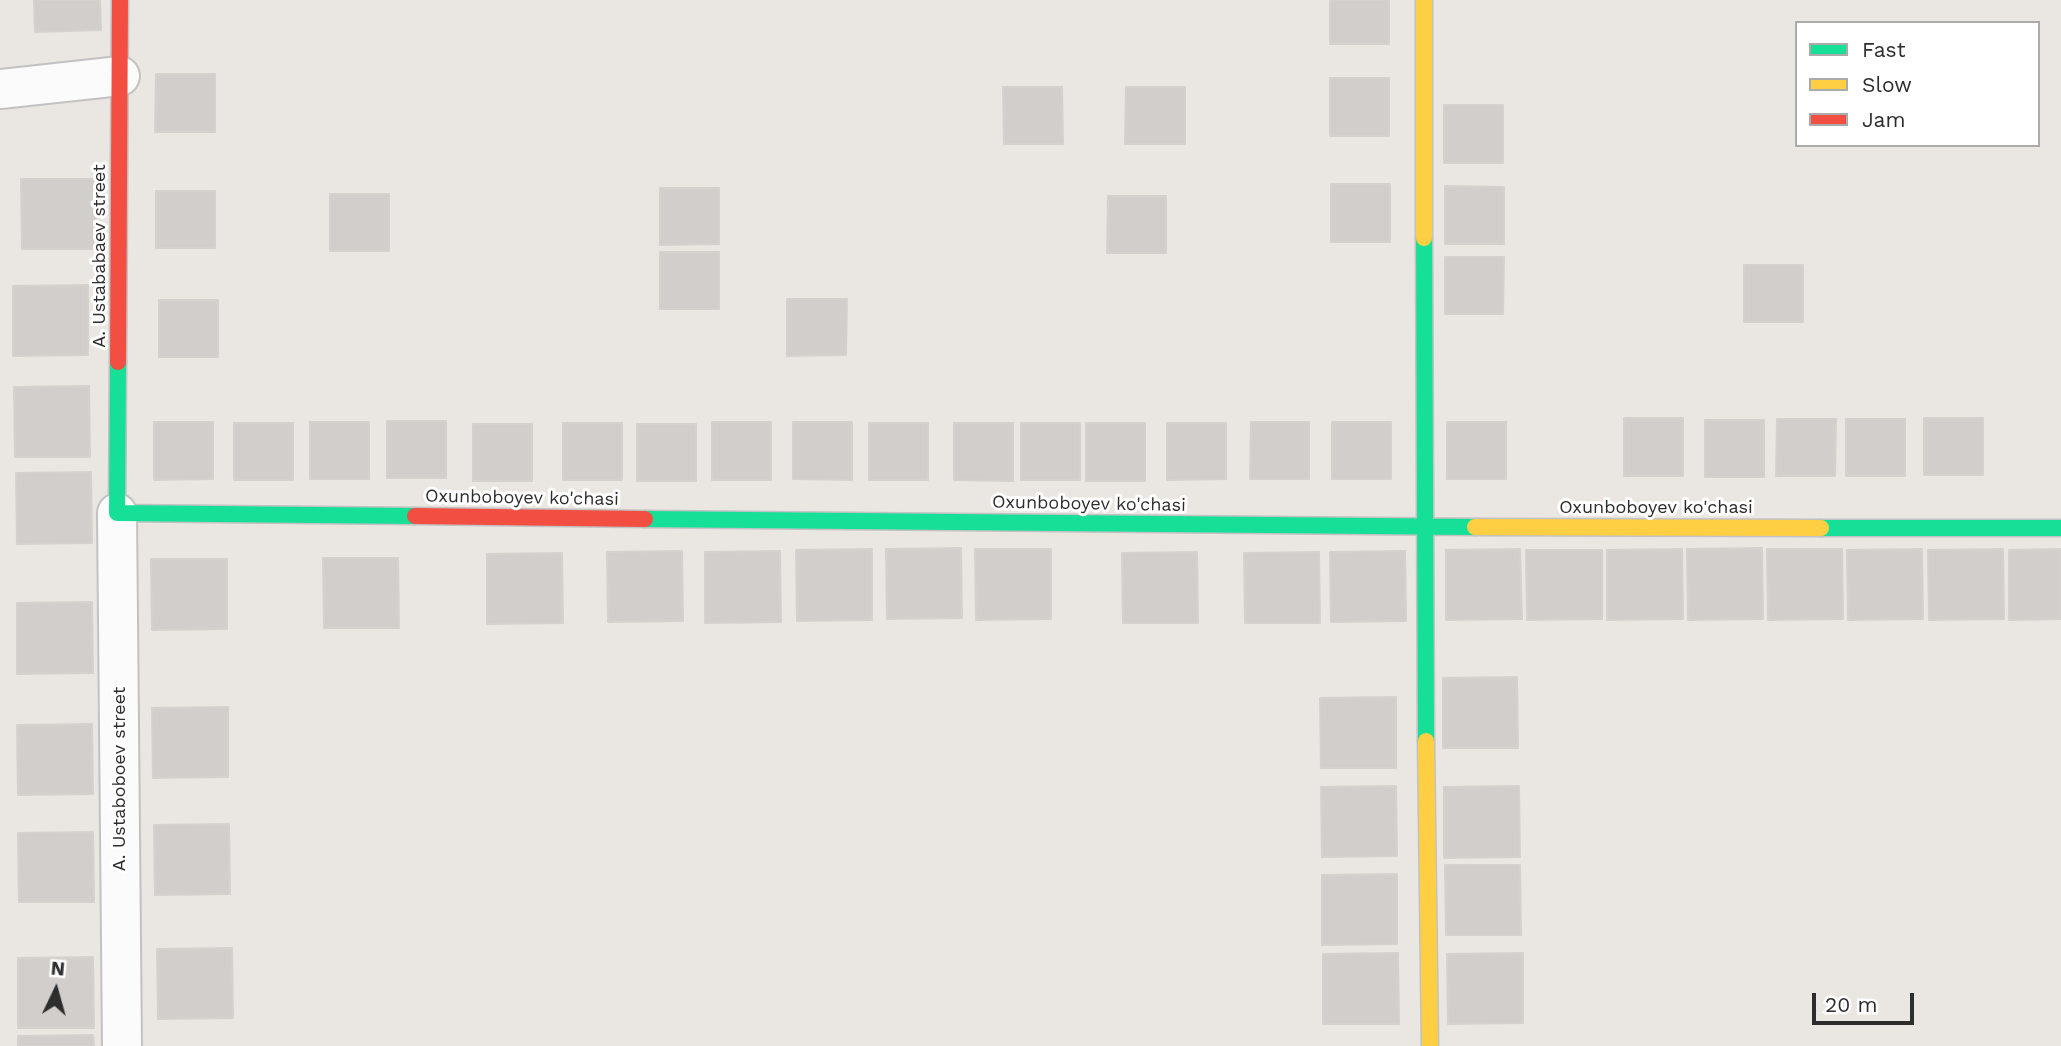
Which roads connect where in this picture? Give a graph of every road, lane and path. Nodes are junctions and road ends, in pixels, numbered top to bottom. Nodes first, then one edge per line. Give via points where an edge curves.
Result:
1 (120, 0) edge
2 (1424, 0) edge
3 (120, 76) junction
4 (0, 89) edge
5 (117, 513) junction
6 (1424, 527) junction
7 (2061, 528) edge
8 (122, 1046) edge
9 (1430, 1046) edge

1 - 3 main road, A. Ustababaev street
2 - 6 main road
3 - 4 street
3 - 5 main road, A. Ustababaev street
5 - 6 main road, Oxunboboyev ko'chasi
5 - 8 street, A. Ustaboboev street
6 - 7 main road, Oxunboboyev ko'chasi
6 - 9 main road

